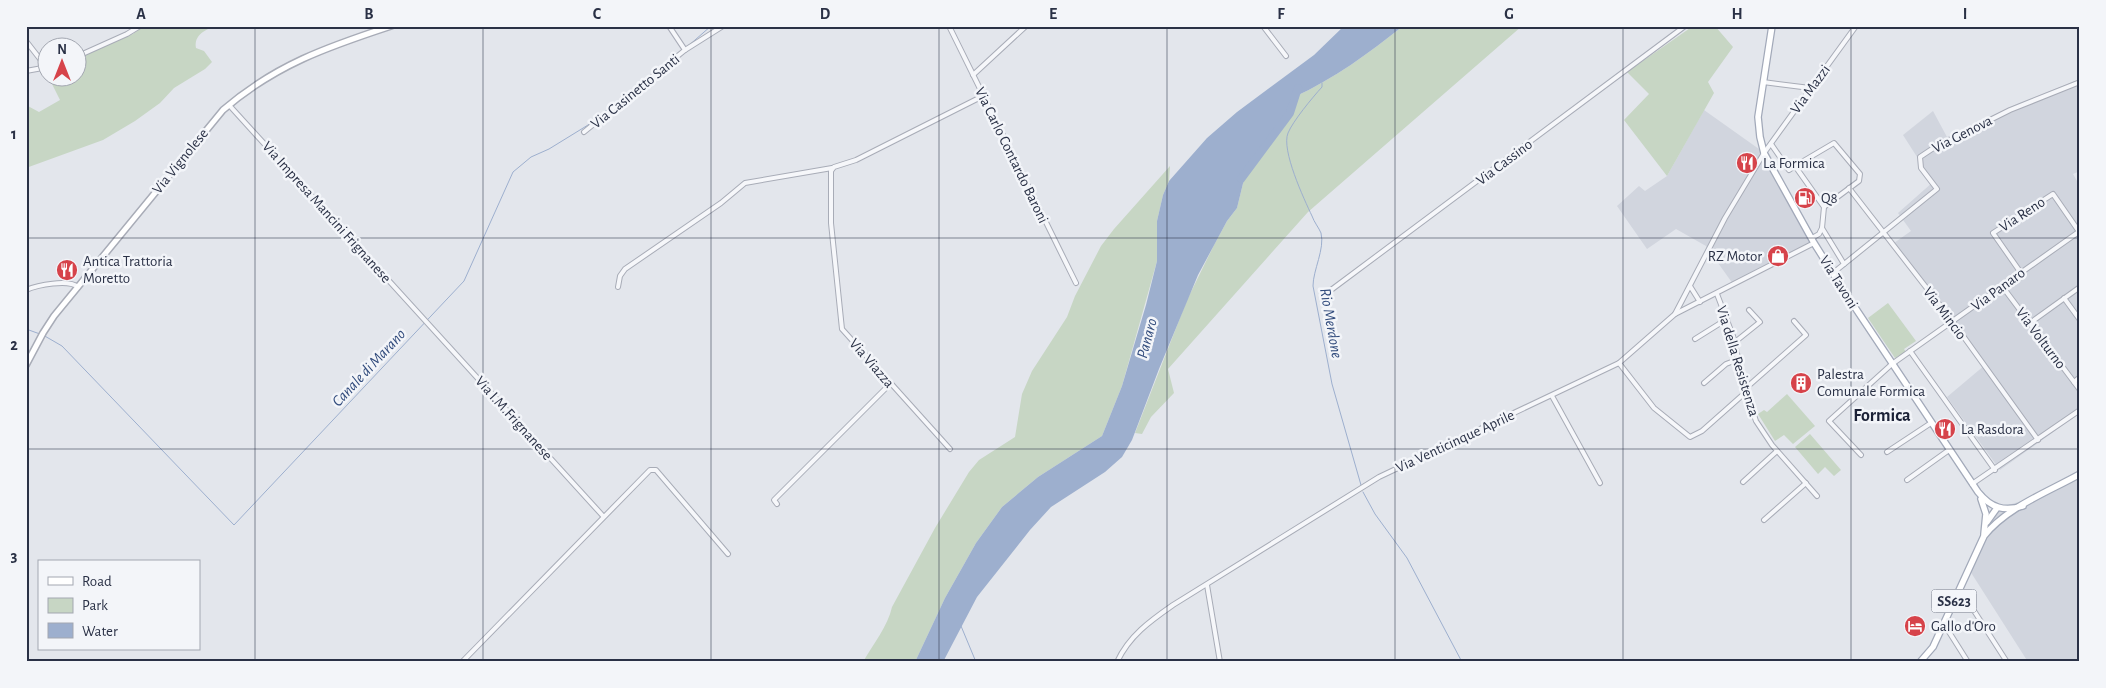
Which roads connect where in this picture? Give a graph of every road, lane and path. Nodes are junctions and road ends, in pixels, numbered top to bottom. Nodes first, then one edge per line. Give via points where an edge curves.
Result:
1 (140, 26) edge
2 (391, 26) edge
3 (669, 26) edge
4 (723, 26) edge
5 (949, 26) edge
6 (1026, 26) edge
7 (1262, 26) edge
8 (1685, 26) edge
9 (1772, 26) edge
10 (1856, 26) edge
11 (26, 41) edge
12 (684, 49) junction
13 (88, 52) edge
14 (38, 56) edge
15 (1286, 56) dead end
16 (973, 75) junction
17 (1762, 82) junction
18 (2080, 82) edge
19 (1810, 88) junction
20 (983, 96) junction
21 (229, 105) junction
22 (584, 132) dead end
23 (1771, 144) junction
24 (1764, 153) junction
25 (1795, 166) junction
26 (832, 168) junction
27 (1849, 188) junction
28 (1824, 207) junction
29 (1822, 228) junction
30 (2079, 232) edge
31 (1882, 233) junction
32 (1813, 240) junction
33 (1844, 264) junction
34 (1833, 273) junction
35 (2021, 273) junction
36 (1076, 283) dead end
37 (1690, 286) junction
38 (2002, 286) junction
39 (78, 287) junction
40 (618, 287) dead end
41 (2080, 287) edge
42 (26, 290) edge
43 (1717, 294) junction
44 (1325, 298) dead end
45 (2064, 298) junction
46 (1700, 302) junction
47 (1749, 310) dead end
48 (1675, 314) junction
49 (1727, 319) junction
50 (2080, 320) edge
51 (426, 321) joint
52 (1794, 321) dead end
53 (1953, 322) junction
54 (2030, 323) junction
55 (1695, 339) dead end
56 (1735, 342) junction
57 (1910, 351) junction
58 (1739, 359) junction
59 (1619, 363) junction
60 (1892, 364) junction
61 (26, 365) edge
62 (2080, 377) edge
63 (2074, 382) junction
64 (1704, 383) dead end
65 (890, 384) junction
66 (1746, 390) junction
67 (2080, 390) edge
68 (1552, 396) junction
69 (2080, 410) edge
70 (1931, 423) junction
71 (2038, 440) junction
72 (950, 449) dead end
73 (1950, 450) junction
74 (1777, 451) junction
75 (1887, 452) dead end
76 (1861, 455) dead end
77 (1994, 470) junction
78 (2080, 474) edge
79 (1907, 480) dead end
80 (1743, 482) dead end
81 (1600, 483) dead end
82 (1806, 483) junction
83 (1972, 484) junction
84 (1978, 492) junction
85 (1817, 496) dead end
86 (778, 504) dead end
87 (2023, 506) junction
88 (1997, 508) junction
89 (603, 516) junction
90 (1764, 520) dead end
91 (1989, 525) junction
92 (728, 554) dead end
93 (1207, 585) junction
94 (1960, 589) junction
95 (1943, 623) junction
96 (1926, 656) junction
97 (462, 662) edge
98 (1117, 662) edge
99 (1220, 662) edge
100 (1920, 662) edge
101 (1930, 662) edge
102 (1968, 662) edge
103 (2007, 662) edge

1 - 13 street
2 - 21 main road, Via Vignolese via 300,59
3 - 12 street, Via Casinetto Santi
4 - 12 street, Via Casinetto Santi
5 - 16 street, Via Carlo Contardo Baroni
6 - 16 street
7 - 15 street
8 - 44 street, Via Cassino
9 - 17 main road, Via Tavoni
10 - 19 street, Via Mazzi
11 - 14 street
12 - 22 street, Via Casinetto Santi
16 - 20 street, Via Carlo Contardo Baroni
17 - 19 street
17 - 24 main road, Via Tavoni via 1758,117
18 - 31 street, Via Genova via 2010,110 1920,157 1921,168 1937,189
19 - 23 street, Via Mazzi
20 - 26 street via 856,160
20 - 36 street, Via Carlo Contardo Baroni
21 - 39 main road, Via Vignolese via 211,122
21 - 51 street, Via Impresa Mancini Frignanese
23 - 24 street, Via Mazzi
23 - 25 street via 1789,170
24 - 32 main road, Via Tavoni
24 - 37 street, Via Venticinque Aprile
25 - 27 street via 1834,143 1860,174 1859,181
25 - 28 street
26 - 40 street via 745,183 625,270
26 - 65 street, Via Viazza via 831,223 842,329
27 - 28 street
27 - 31 street, Via Mincio
28 - 29 street
29 - 32 street
29 - 33 street
30 - 35 street, Via Panaro
30 - 35 street, Via Reno via 2053,194 1993,233
31 - 33 street, Via Genova
31 - 53 street, Via Mincio
32 - 34 main road, Via Tavoni
32 - 43 street
33 - 34 street, Via Genova
34 - 60 main road, Via Tavoni
35 - 38 street, Via Panaro
37 - 46 street
37 - 48 street, Via Venticinque Aprile
38 - 53 street, Via Panaro
38 - 54 street, Via Volturno
39 - 42 street via 66,283
39 - 61 main road, Via Vignolese via 41,335
41 - 45 street
43 - 46 street
43 - 49 street, Via della Resistenza
45 - 50 street
45 - 54 street
46 - 48 street
47 - 56 street via 1760,322
48 - 59 street, Via Venticinque Aprile
49 - 55 street
49 - 56 street, Via della Resistenza
51 - 89 street, Via I.M.Frignanese
52 - 66 street via 1806,335
53 - 57 street, Via Panaro
53 - 71 street, Via Mincio
54 - 63 street, Via Volturno
56 - 58 street, Via della Resistenza
57 - 60 street, Via Panaro
57 - 77 street
58 - 64 street via 1726,364
58 - 66 street, Via della Resistenza
59 - 66 street via 1654,408 1690,437 1702,431
59 - 68 street, Via Venticinque Aprile
60 - 70 main road, Via Tavoni
60 - 76 street, Via Panaro via 1829,421
62 - 63 street
63 - 67 street, Via Volturno
65 - 72 street, Via Viazza
65 - 86 street via 774,500
66 - 74 street, Via della Resistenza via 1756,421
68 - 81 street
68 - 93 street, Via Venticinque Aprile via 1379,477
69 - 71 street
70 - 73 main road, Via Tavoni
70 - 75 street
71 - 77 street
73 - 79 street
73 - 83 main road, Via Tavoni
74 - 80 street
74 - 82 street, Via della Resistenza
77 - 83 street
78 - 87 main road
82 - 85 street, Via della Resistenza
82 - 90 street
83 - 84 main road, Via Tavoni
84 - 88 main road, Via Tavoni
84 - 91 main road
87 - 88 main road
87 - 91 main road, SS623
88 - 91 main road, SS623
89 - 92 street via 650,470 656,470
89 - 97 street
91 - 94 main road, SS623
93 - 98 street, Via Venticinque Aprile via 1144,626 1129,641
93 - 99 street
94 - 95 main road, SS623
94 - 103 street
95 - 96 main road, SS623
95 - 102 street
96 - 100 main road, SS623
96 - 101 street

